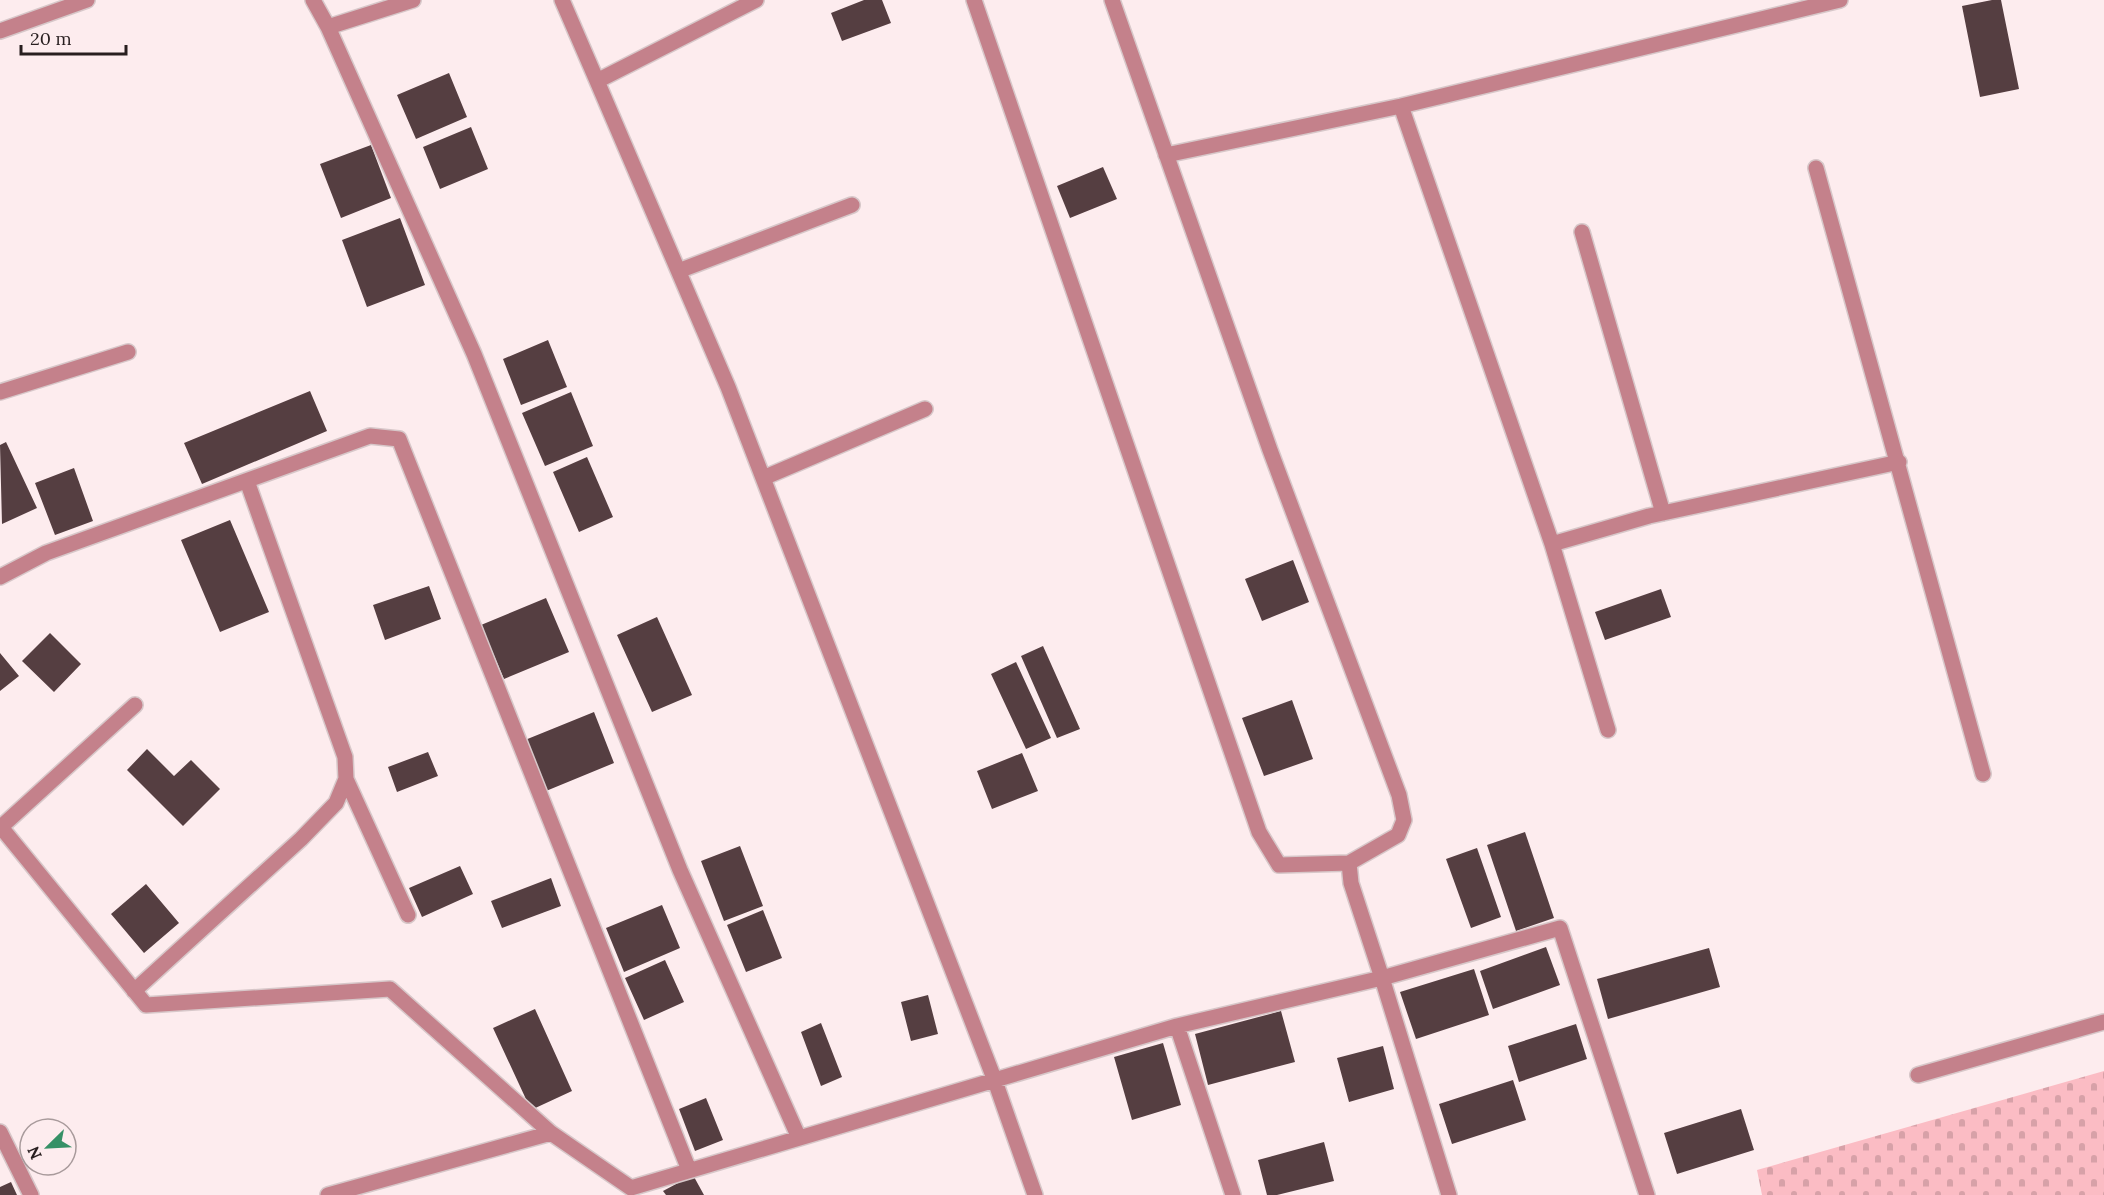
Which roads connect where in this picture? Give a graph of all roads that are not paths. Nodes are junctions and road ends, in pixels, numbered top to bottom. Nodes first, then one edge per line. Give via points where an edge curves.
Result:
1 (87, 0) edge
2 (313, 0) edge
3 (413, 0) edge
4 (562, 0) edge
5 (756, 0) edge
6 (974, 0) edge
7 (1112, 0) edge
8 (1840, 0) edge
9 (328, 27) junction
10 (0, 31) edge
11 (597, 81) junction
12 (1401, 106) junction
13 (1166, 155) junction
14 (1816, 168) dead end
15 (852, 204) dead end
16 (1582, 232) dead end
17 (681, 270) junction
18 (128, 352) dead end
19 (0, 392) edge
20 (925, 409) dead end
21 (1899, 462) junction
22 (763, 478) junction
23 (247, 481) junction
24 (1663, 513) junction
25 (1552, 544) junction
26 (0, 577) edge
27 (135, 705) dead end
28 (1608, 730) dead end
29 (1983, 774) dead end
30 (346, 779) junction
31 (0, 827) edge
32 (1349, 863) junction
33 (408, 915) dead end
34 (1382, 978) junction
35 (134, 992) junction
36 (2104, 1022) edge
37 (1177, 1026) junction
38 (1918, 1076) dead end
39 (995, 1081) junction
40 (0, 1132) edge
41 (550, 1133) junction
42 (799, 1138) junction
43 (688, 1170) junction
44 (31, 1195) edge
45 (328, 1195) edge
46 (1035, 1195) edge
47 (1233, 1195) edge
48 (1449, 1195) edge
49 (1647, 1195) edge

1 - 10 street
2 - 9 street
3 - 9 street
4 - 11 street
5 - 11 street
6 - 32 street via 1259,832 1279,865
7 - 13 street
8 - 12 street
9 - 42 street via 474,354 680,870
11 - 17 street
12 - 13 street
12 - 25 street
13 - 32 street via 1270,450 1399,795 1404,820 1398,835
14 - 21 street
15 - 17 street
16 - 24 street
17 - 22 street
18 - 19 street
20 - 22 street
21 - 24 street
21 - 29 street
22 - 39 street
23 - 26 street via 46,554
23 - 30 street via 345,757
23 - 43 street via 370,436 399,439
24 - 25 street
25 - 28 street
27 - 31 street
30 - 33 street
30 - 35 street via 336,803 301,839
31 - 35 street
32 - 34 street via 1351,883
34 - 37 street
34 - 48 street
34 - 49 street via 1560,928
35 - 41 street via 146,1005 390,989
36 - 38 street
37 - 39 street
37 - 47 street
39 - 42 street
39 - 46 street
40 - 44 street
41 - 43 street via 631,1188
41 - 45 street
42 - 43 street

